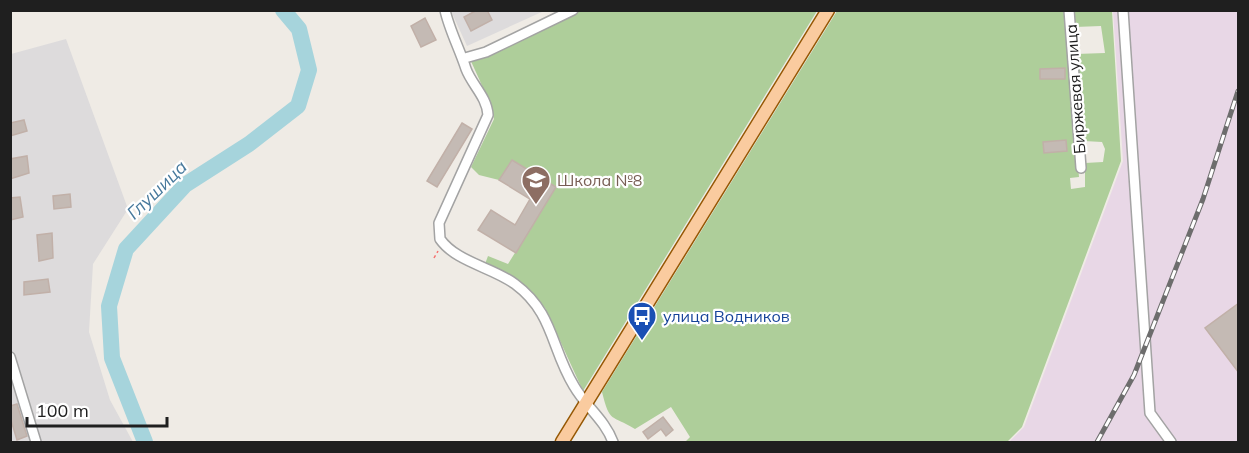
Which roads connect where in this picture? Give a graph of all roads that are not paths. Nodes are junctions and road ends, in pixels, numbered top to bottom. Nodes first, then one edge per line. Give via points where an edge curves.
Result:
1 (445, 10) edge
2 (573, 10) edge
3 (828, 10) edge
4 (1069, 10) edge
5 (1123, 10) edge
6 (465, 58) junction
7 (1081, 168) dead end
8 (10, 357) edge
9 (586, 403) junction
10 (36, 442) edge
11 (562, 442) edge
12 (613, 442) edge
13 (1171, 442) edge

1 - 6 street
2 - 6 street via 486,52
3 - 9 main road
4 - 7 street, Биржевая улица
5 - 13 street via 1150,413
6 - 9 street via 466,69 488,107 488,115 439,223 440,239 451,250 515,284 543,312 573,385
8 - 10 street
9 - 11 main road
9 - 12 street via 608,426

